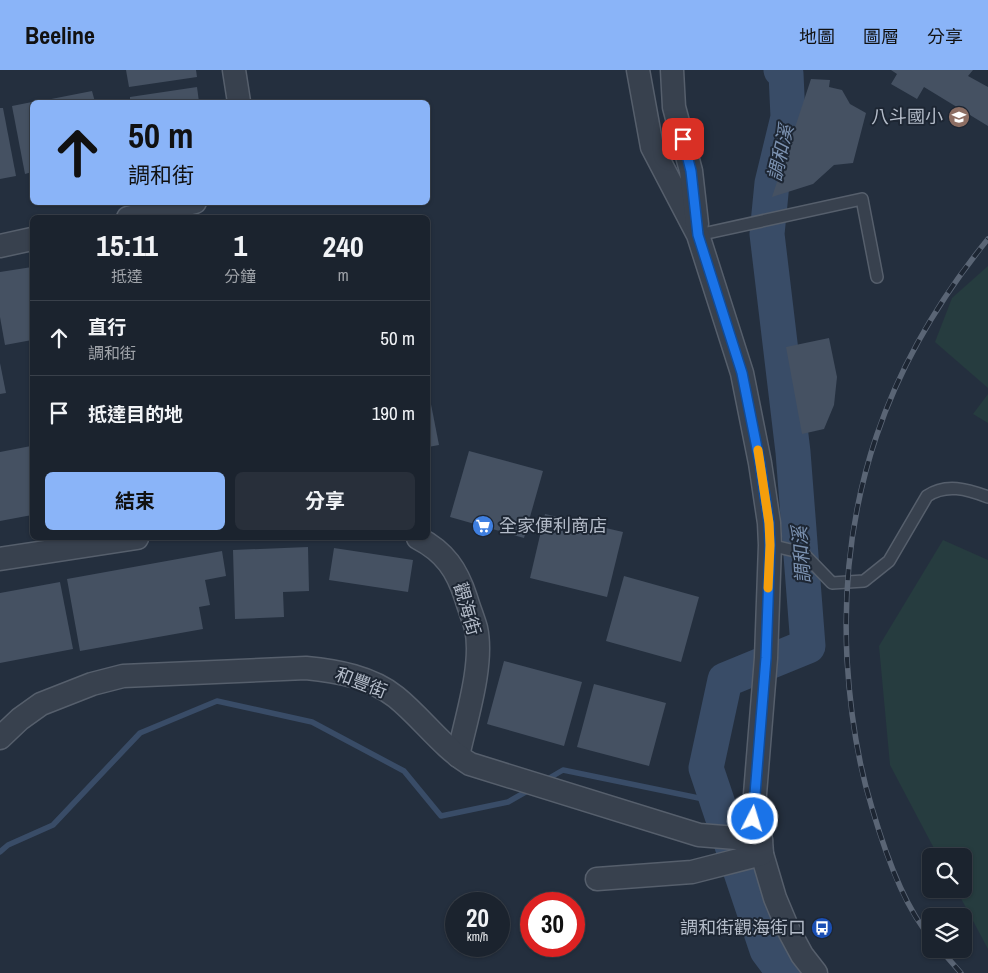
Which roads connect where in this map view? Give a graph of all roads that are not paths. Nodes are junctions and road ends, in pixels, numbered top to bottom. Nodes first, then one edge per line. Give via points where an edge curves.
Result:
1 (234, 70) edge
2 (638, 70) edge
3 (672, 70) edge
4 (239, 100) edge
5 (182, 205) edge
6 (141, 215) edge
7 (698, 235) junction
8 (30, 239) edge
9 (0, 246) edge
10 (878, 276) dead end
11 (988, 497) edge
12 (124, 540) edge
13 (421, 540) edge
14 (770, 545) junction
15 (0, 559) edge
16 (0, 738) edge
17 (458, 756) junction
18 (762, 847) junction
19 (597, 879) dead end
20 (816, 973) edge

1 - 4 street
2 - 7 street via 652,147
3 - 7 street via 674,107 691,171
5 - 6 street
7 - 10 lane via 862,199
7 - 14 street via 742,373 760,463
8 - 9 street
11 - 14 lane via 964,489 947,488 926,496 889,561 864,581 832,583 803,553
12 - 15 street
13 - 17 street, 觀海街 via 438,551 460,578 476,628 476,671
14 - 18 street via 753,819
16 - 17 street, 和豐街 via 41,704 123,676 306,668 332,670 375,685 395,696
17 - 18 street, 和豐街 via 470,764 700,835 729,837
18 - 19 street via 692,872
18 - 20 street via 774,898 788,930

